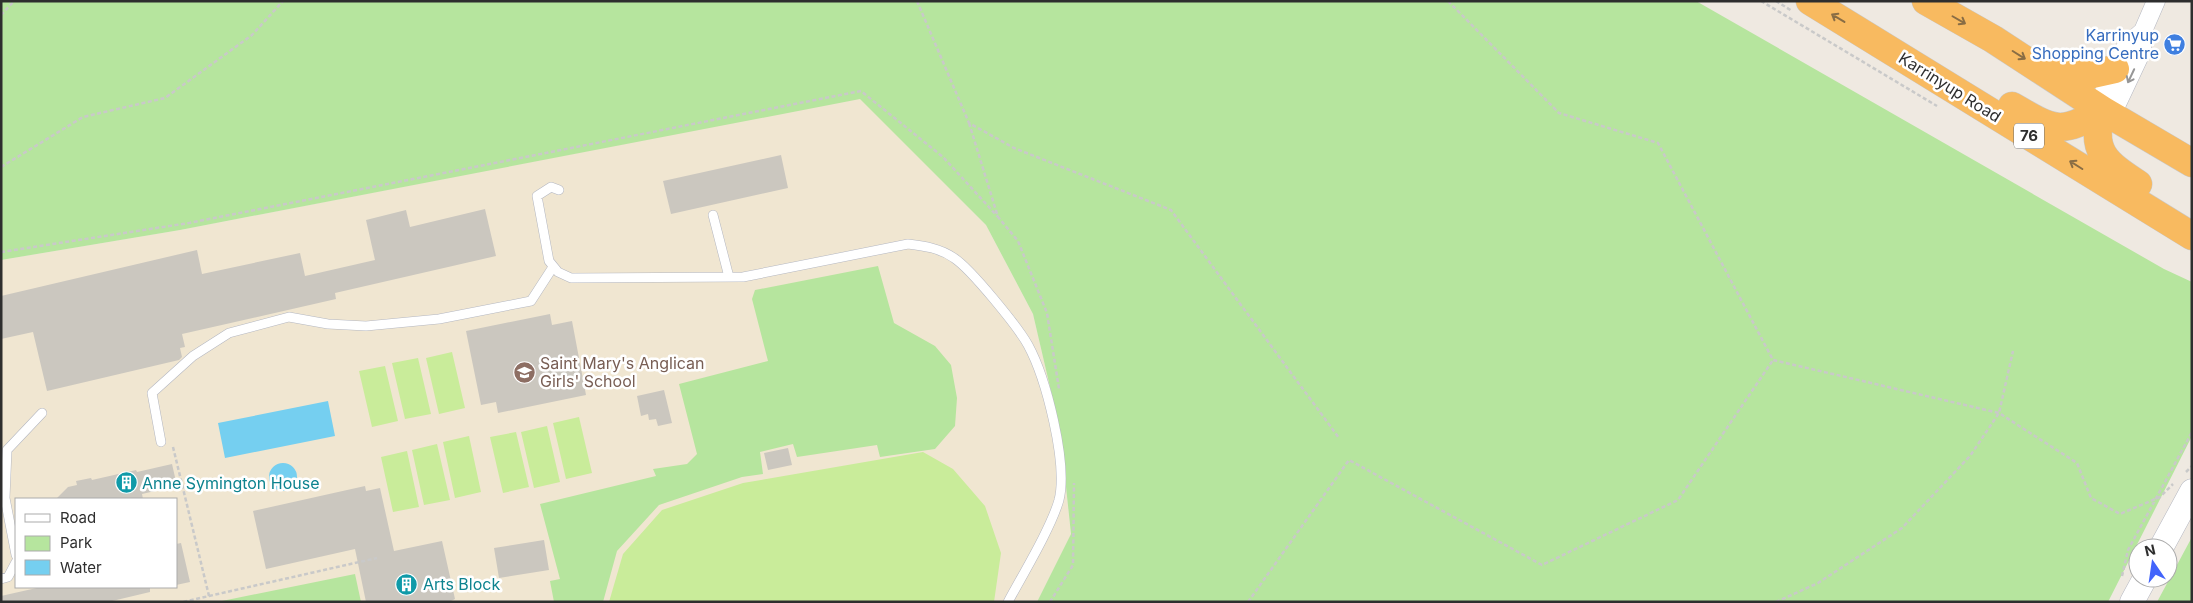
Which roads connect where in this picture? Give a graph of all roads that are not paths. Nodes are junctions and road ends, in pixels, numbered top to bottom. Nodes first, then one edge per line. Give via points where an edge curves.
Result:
1 (1810, 1) edge
2 (1926, 1) edge
3 (2156, 1) edge
4 (2143, 31) junction
5 (1867, 35) junction
6 (2115, 69) junction
7 (2045, 72) junction
8 (2102, 110) junction
9 (2192, 162) edge
10 (559, 190) dead end
11 (713, 215) dead end
12 (2192, 226) edge
13 (2192, 236) edge
14 (554, 266) junction
15 (729, 277) junction
16 (42, 413) dead end
17 (160, 442) dead end
18 (2185, 481) edge
19 (2165, 538) edge
20 (15, 550) edge
21 (15, 564) edge
22 (1, 579) edge
23 (1008, 602) edge

5 -> 1 highway, Karrinyup Road / 76
2 -> 7 highway
3 - 4 street
4 - 6 street via 2126,46
4 -> 8 street via 2142,51 2118,104
5 - 8 highway via 1963,79 2059,129 2079,124
13 -> 5 highway, Karrinyup Road / 76
6 - 7 highway via 2088,75 2063,70
6 - 8 street via 2102,96
7 - 8 highway
8 - 9 highway
8 - 12 highway via 2096,140 2110,166 2186,216
10 - 14 lane via 551,187 537,196 549,261
11 - 15 lane
14 - 15 lane via 558,272 571,278
14 - 17 lane via 531,301 502,308 366,326 289,317 229,333 193,356 152,393
15 - 23 lane via 743,278 908,244 930,246 955,258 984,288 1028,344 1044,384 1055,430 1060,474 1059,499
16 - 20 lane via 7,450 5,498
18 - 19 main road
21 - 22 lane via 8,577

